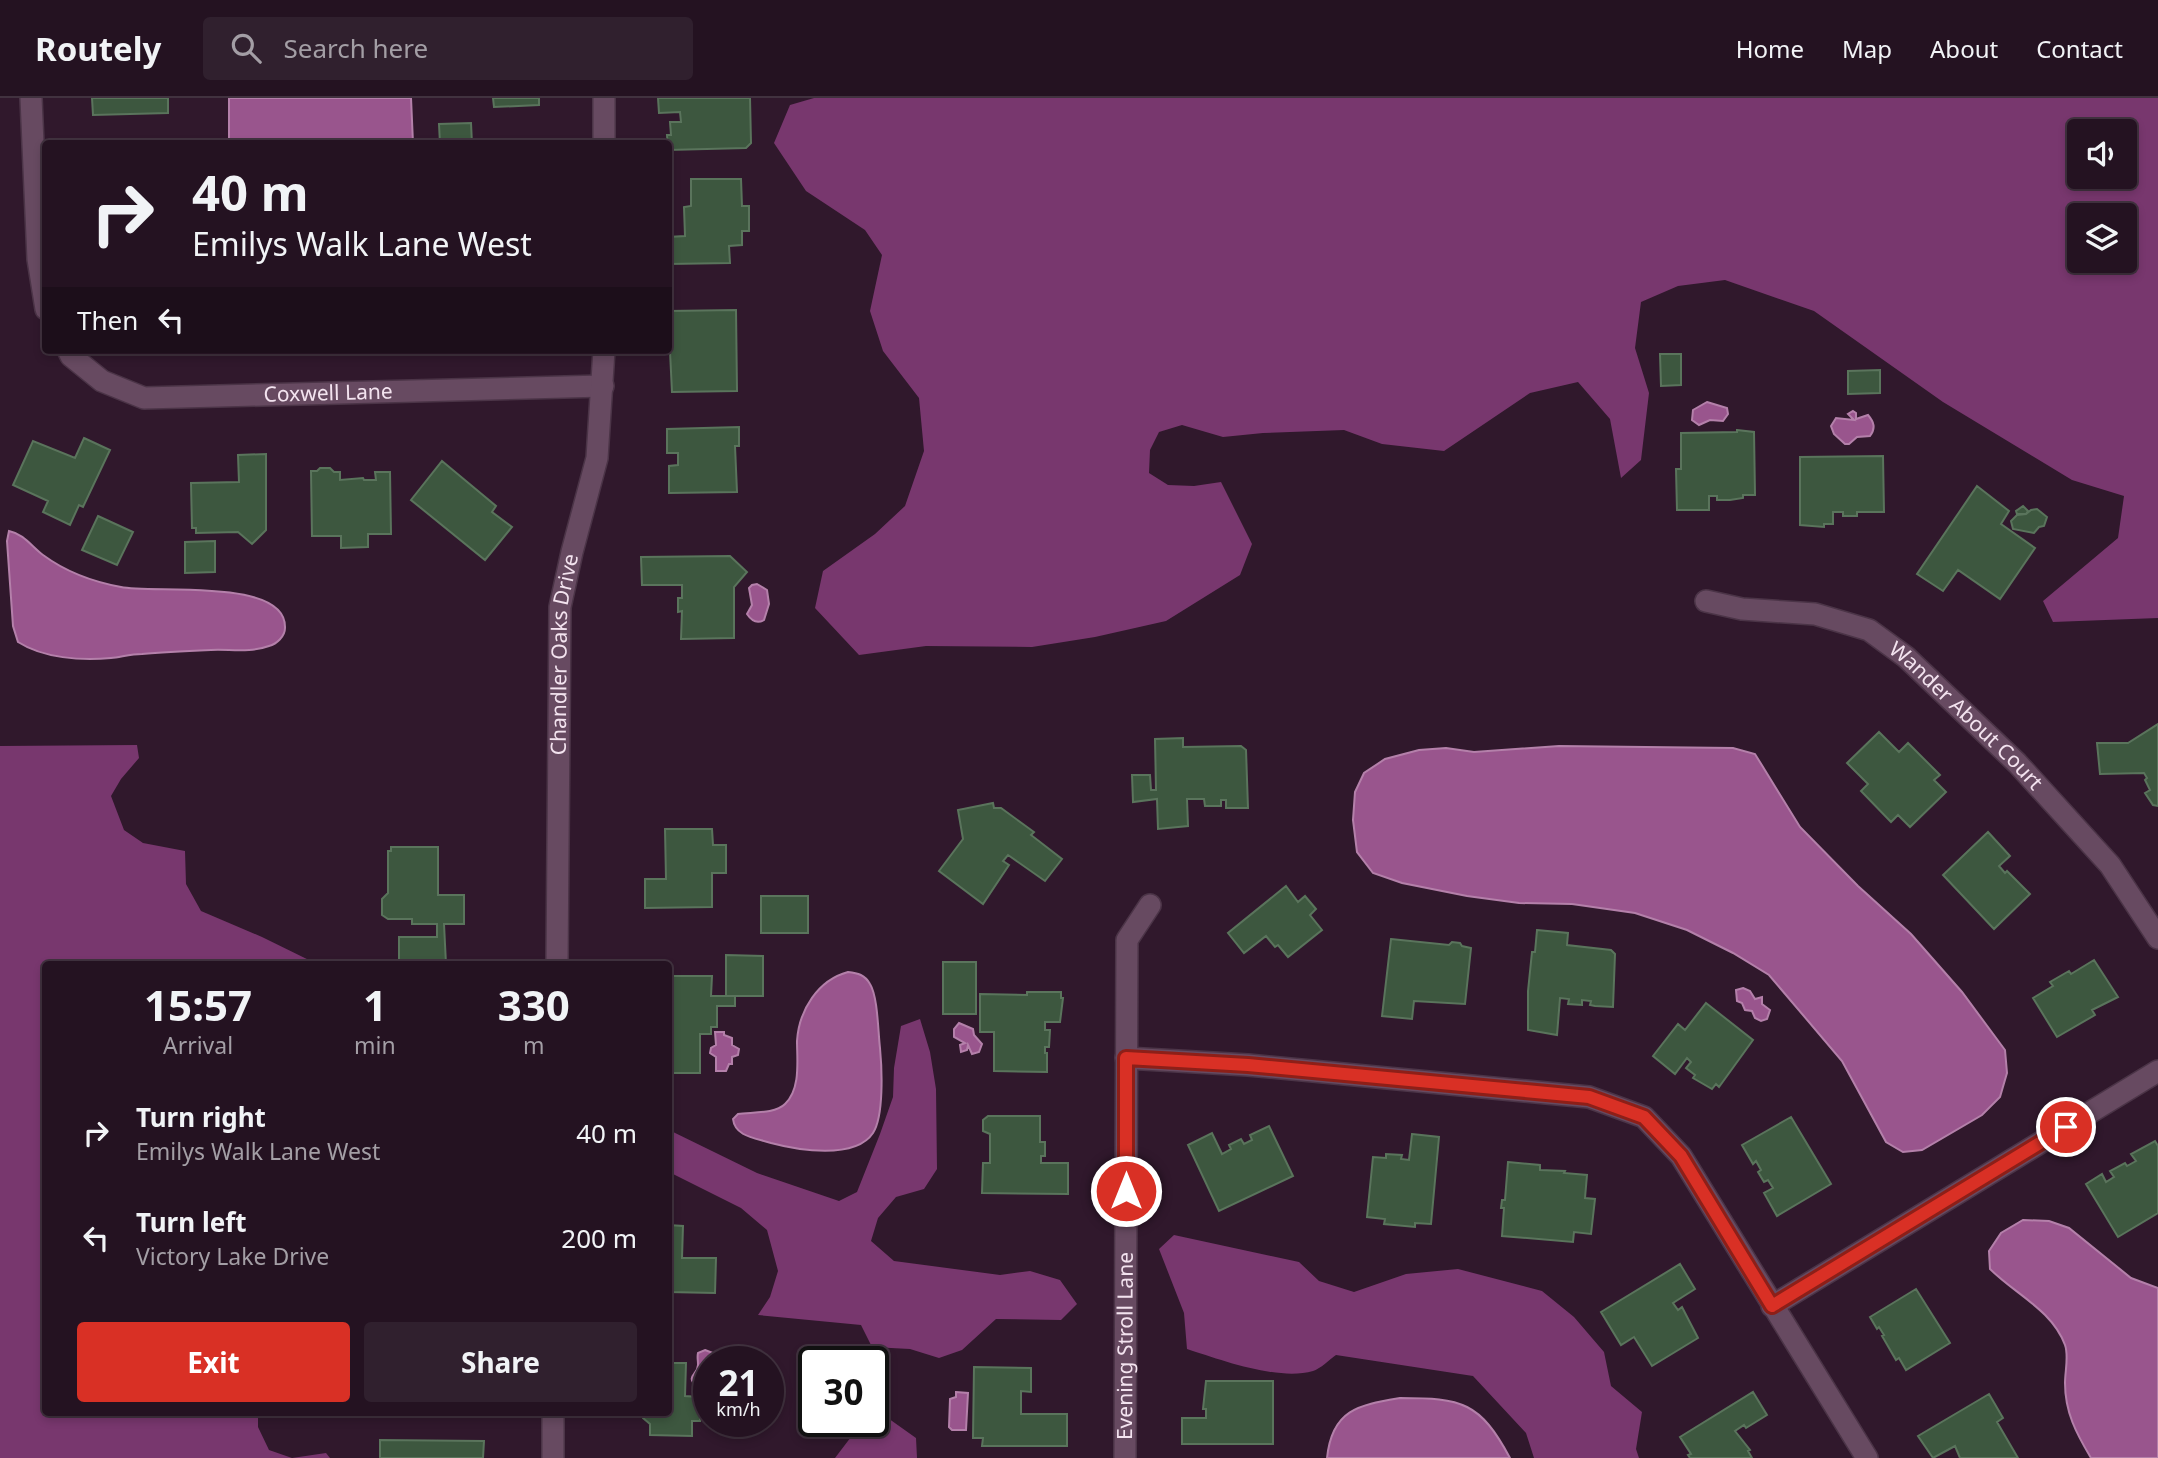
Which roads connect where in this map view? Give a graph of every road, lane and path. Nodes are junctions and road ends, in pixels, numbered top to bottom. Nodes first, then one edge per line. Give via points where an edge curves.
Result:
1 (31, 98) edge
2 (604, 98) edge
3 (604, 140) edge
4 (42, 287) edge
5 (70, 354) edge
6 (604, 354) edge
7 (603, 386) junction
8 (1706, 601) dead end
9 (1150, 905) dead end
10 (2158, 938) edge
11 (557, 961) edge
12 (1126, 1058) junction
13 (2158, 1071) edge
14 (1772, 1306) junction
15 (553, 1416) edge
16 (553, 1458) edge
17 (1125, 1458) edge
18 (1867, 1458) edge

1 - 4 street
2 - 3 street
5 - 7 street, Coxwell Lane via 102,381 144,398
6 - 7 street, Chandler Oaks Drive
7 - 11 street, Chandler Oaks Drive via 597,458 560,607
8 - 10 street, Wander About Court via 1742,609 1815,614 1869,629 1906,657 2017,763 2110,865
9 - 12 street, Evening Stroll Lane via 1127,940
12 - 14 street via 1589,1097 1644,1117 1681,1156
12 - 17 street, Evening Stroll Lane
13 - 14 street
14 - 18 street
15 - 16 street

